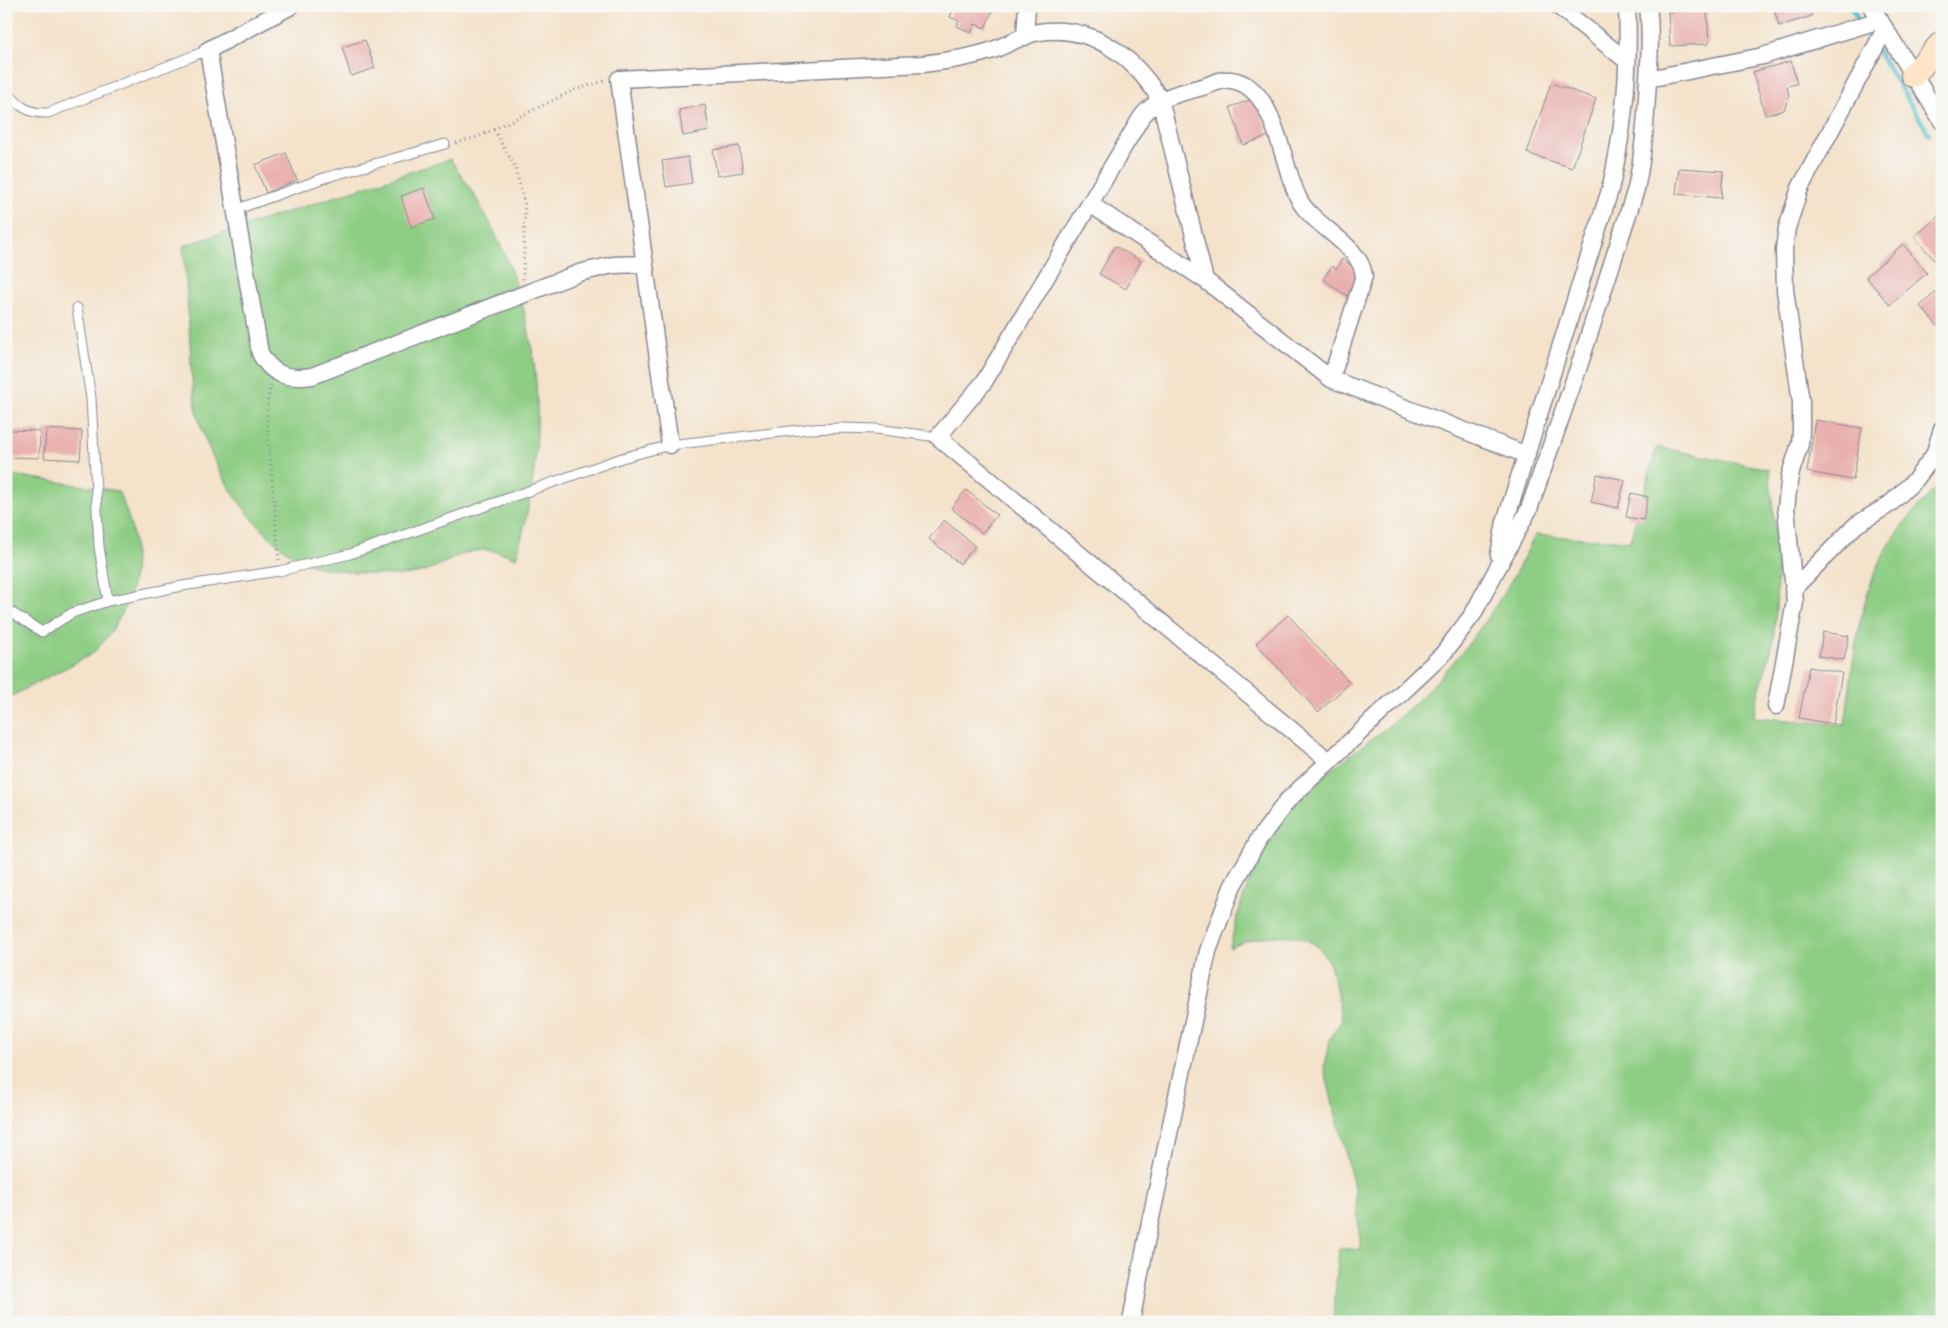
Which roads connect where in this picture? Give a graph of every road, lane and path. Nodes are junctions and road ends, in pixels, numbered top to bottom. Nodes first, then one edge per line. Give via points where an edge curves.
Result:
1 (292, 6) edge
2 (1027, 6) edge
3 (1558, 6) edge
4 (1627, 6) edge
5 (1648, 6) edge
6 (1871, 6) edge
7 (1882, 25) junction
8 (1025, 37) junction
9 (1942, 43) edge
10 (208, 50) junction
11 (1627, 61) junction
12 (1913, 75) junction
13 (620, 79) junction
14 (1648, 79) junction
15 (6, 90) edge
16 (1160, 99) junction
17 (1942, 121) edge
18 (494, 130) junction
19 (446, 144) joint
20 (1090, 204) junction
21 (235, 210) junction
22 (644, 264) junction
23 (1204, 280) junction
24 (522, 295) junction
25 (77, 308) dead end
26 (276, 373) junction
27 (1331, 379) junction
28 (1942, 429) edge
29 (938, 437) junction
30 (670, 445) junction
31 (1527, 455) junction
32 (1496, 569) junction
33 (280, 571) junction
34 (1793, 589) junction
35 (108, 601) junction
36 (6, 609) edge
37 (1776, 706) dead end
38 (1329, 761) junction
39 (1131, 1322) edge

1 - 10 street
2 - 8 street
3 - 11 street
4 - 11 street
5 - 14 street
6 - 7 street
7 - 12 street
7 - 14 street via 1763,56
7 - 34 street via 1800,188 1787,228 1785,290 1802,416 1800,444 1790,475 1786,508
8 - 13 street via 968,57 930,63
8 - 16 street via 1052,31 1077,33 1101,41 1136,66
9 - 12 street
10 - 15 lane via 48,113 24,109
10 - 21 street
11 - 31 street via 1623,126 1610,190
12 - 17 street
13 - 18 path via 574,90
13 - 22 street
14 - 32 street via 1642,162 1628,216 1529,509
16 - 20 street via 1136,123
16 - 23 street
16 - 27 street via 1230,79 1246,86 1263,102 1302,204 1317,222 1358,257 1364,276
18 - 19 path via 463,142
18 - 24 path via 514,165 525,205
19 - 21 lane via 324,178
20 - 23 street
20 - 29 street via 984,382
21 - 26 street via 260,353
22 - 24 street via 596,268
22 - 30 street
23 - 27 street
24 - 26 street via 325,372 299,378
25 - 35 lane via 91,398 99,547
26 - 33 path via 266,409
27 - 31 street
28 - 34 street via 1934,455 1911,485 1890,504 1856,525
29 - 30 lane via 876,429 807,429
29 - 38 street
30 - 33 lane via 622,458 350,554
31 - 32 street via 1505,522
32 - 38 street via 1473,614 1443,654
33 - 35 lane
34 - 37 street via 1794,602
35 - 36 lane via 72,613 42,632
38 - 39 street via 1287,801 1259,839 1232,887 1215,929

